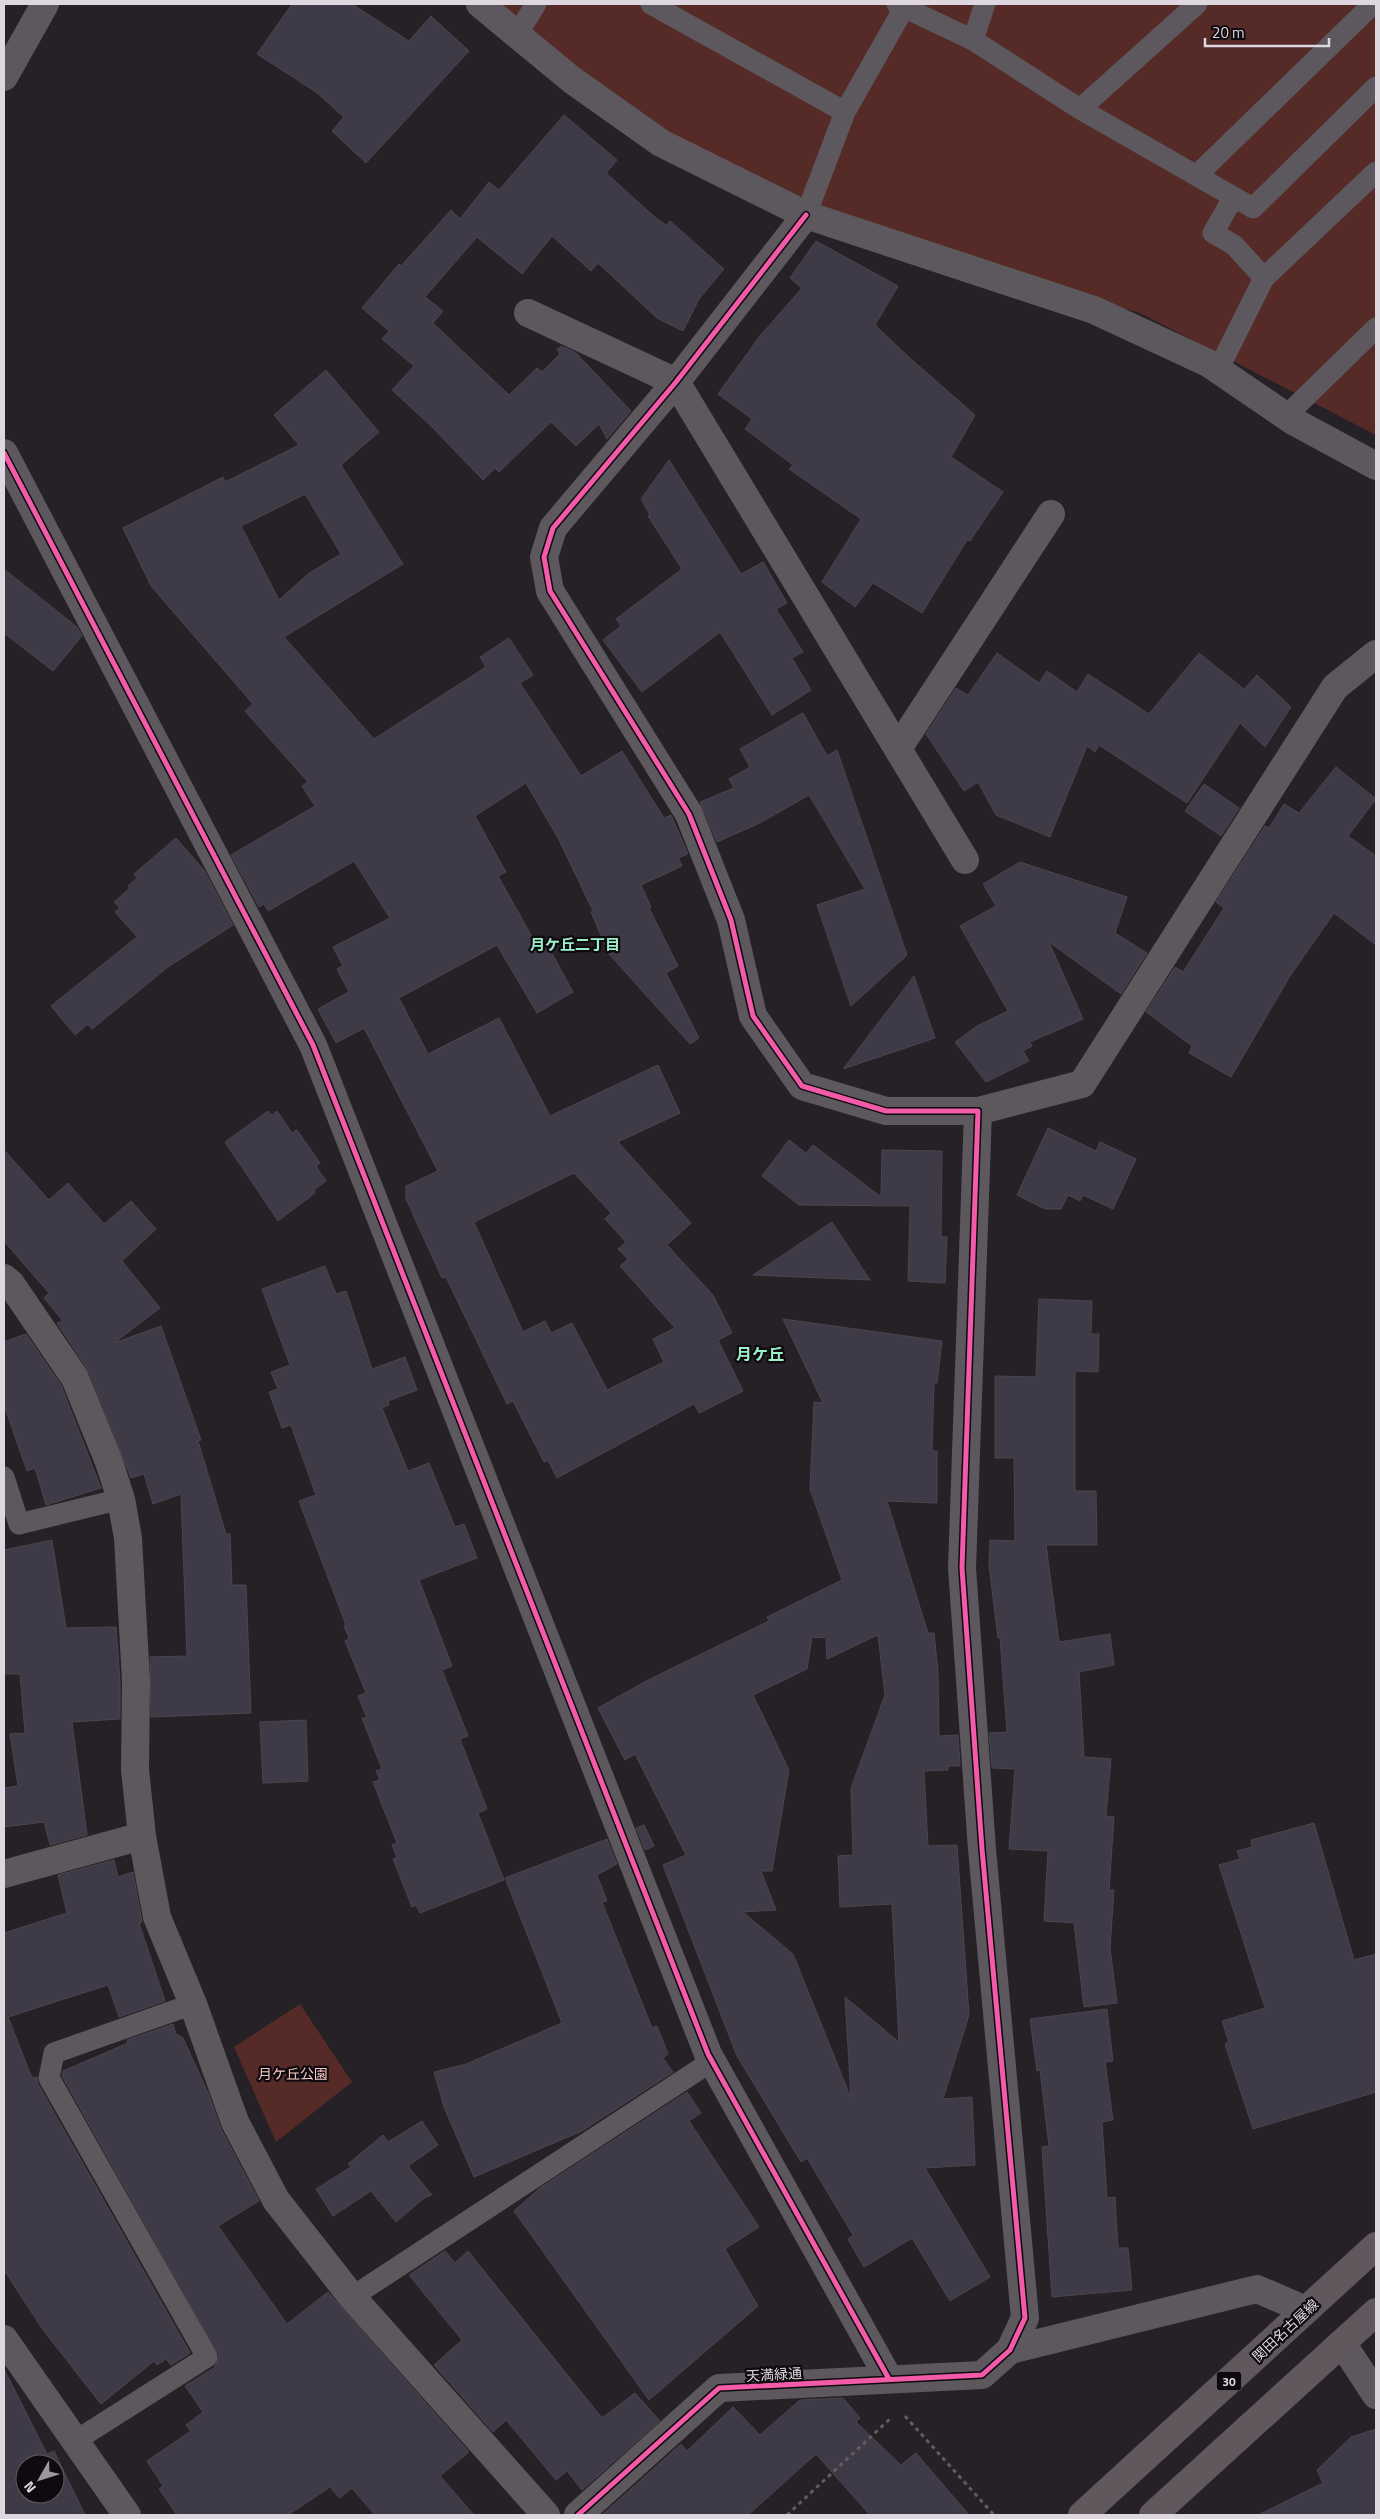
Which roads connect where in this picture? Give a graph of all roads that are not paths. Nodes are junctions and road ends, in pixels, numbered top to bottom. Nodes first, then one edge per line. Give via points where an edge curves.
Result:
1 (45, 4) edge
2 (480, 4) edge
3 (536, 4) edge
4 (651, 4) edge
5 (985, 4) edge
6 (1197, 4) edge
7 (1373, 4) edge
8 (900, 6) edge
9 (516, 36) junction
10 (972, 40) junction
11 (4, 77) edge
12 (1376, 87) edge
13 (1080, 109) junction
14 (845, 112) junction
15 (1376, 172) edge
16 (1197, 175) junction
17 (1233, 198) junction
18 (806, 215) junction
19 (1264, 278) junction
20 (528, 313) dead end
21 (1376, 328) edge
22 (1218, 370) junction
23 (676, 382) junction
24 (1286, 416) junction
25 (4, 454) edge
26 (1376, 466) edge
27 (1051, 514) dead end
28 (1376, 654) edge
29 (899, 747) junction
30 (965, 860) dead end
31 (978, 1111) junction
32 (6, 1285) edge
33 (4, 1476) edge
34 (121, 1498) junction
35 (142, 1836) junction
36 (4, 1874) edge
37 (193, 2004) junction
38 (712, 2061) junction
39 (1376, 2246) edge
40 (352, 2297) junction
41 (1306, 2310) junction
42 (1376, 2312) edge
43 (4, 2339) edge
44 (1342, 2343) junction
45 (1010, 2350) junction
46 (888, 2379) junction
47 (1376, 2395) edge
48 (75, 2441) junction
49 (127, 2515) edge
50 (546, 2515) edge
51 (578, 2515) edge
52 (1082, 2515) edge
53 (1153, 2515) edge

1 - 11 street
2 - 9 street
3 - 9 lane
4 - 14 lane
5 - 10 lane
6 - 13 lane
7 - 16 lane
8 - 10 lane
8 - 14 lane
9 - 18 street via 661,143
10 - 13 lane
12 - 17 lane via 1253,208
13 - 16 lane
14 - 18 lane
15 - 19 lane
16 - 17 lane
17 - 19 lane via 1214,233 1234,245
18 - 22 street via 1094,310
18 - 23 street
19 - 22 lane
20 - 23 street
21 - 24 lane
22 - 24 street
23 - 29 street
23 - 31 street via 553,528 544,557 550,591 689,814 731,920 753,1016 802,1086 886,1111
24 - 26 street
25 - 38 street via 313,1045
27 - 29 street
28 - 31 street via 1335,687 1082,1084
29 - 30 street
31 - 45 street via 962,1568 982,1850 1026,2318
32 - 34 street via 75,1378
33 - 34 lane via 19,1524
34 - 35 street via 128,1538 136,1681 135,1770
35 - 36 street
35 - 37 street via 157,1917
37 - 40 street via 234,2122 276,2200
37 - 48 lane via 54,2054 49,2078 207,2357
38 - 40 lane
38 - 46 street
39 - 41 main road, 関田名古屋線 / 30
40 - 50 street
41 - 45 street via 1257,2289
41 - 52 main road, 関田名古屋線 / 30
42 - 44 main road
43 - 48 street
44 - 47 street
44 - 53 main road
45 - 46 street, 天満緑通 via 982,2374
46 - 51 street, 天満緑通 via 719,2388
48 - 49 street

